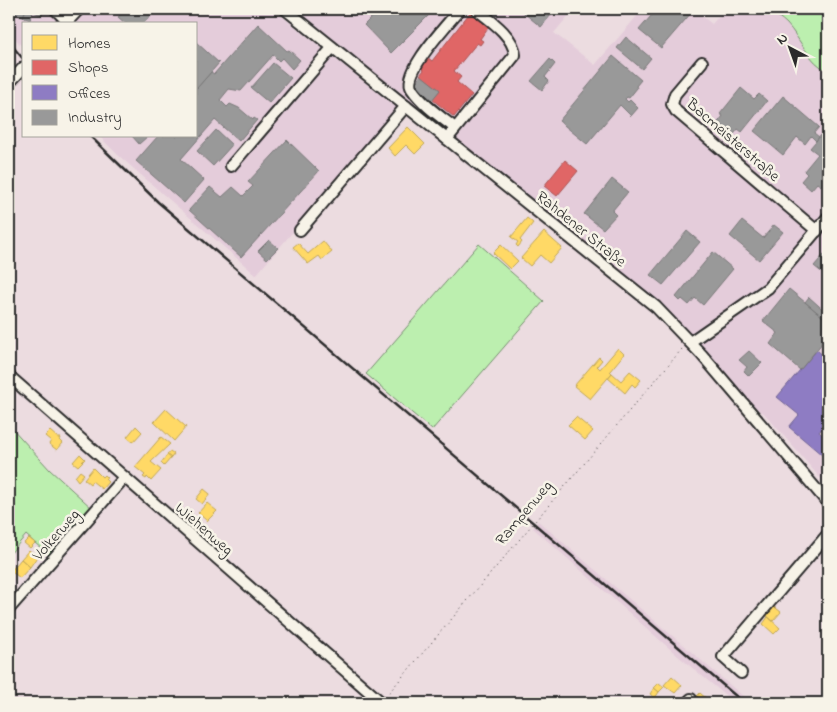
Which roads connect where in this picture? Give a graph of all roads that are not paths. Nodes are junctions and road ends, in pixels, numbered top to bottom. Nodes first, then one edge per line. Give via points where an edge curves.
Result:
1 (55, 9) edge
2 (79, 9) edge
3 (285, 9) edge
4 (460, 9) edge
5 (476, 9) edge
6 (66, 22) edge
7 (332, 48) junction
8 (702, 62) dead end
9 (22, 69) edge
10 (9, 82) edge
11 (406, 106) junction
12 (455, 128) junction
13 (447, 139) junction
14 (231, 166) dead end
15 (828, 216) edge
16 (300, 230) dead end
17 (817, 231) junction
18 (690, 342) junction
19 (9, 376) edge
20 (124, 478) junction
21 (828, 503) edge
22 (828, 534) edge
23 (9, 609) edge
24 (741, 673) dead end
25 (381, 703) edge

1 - 6 street
2 - 6 street
3 - 7 street, Rahdener Straße
4 - 12 street via 417,62 409,83
5 - 12 street via 503,32 515,49 515,55
7 - 11 street, Rahdener Straße
7 - 14 street
8 - 17 street, Bacmeisterstraße via 675,94 672,104 676,111
9 - 10 street
11 - 13 street, Rahdener Straße
11 - 16 street
12 - 13 street
13 - 18 street, Rahdener Straße via 656,307
15 - 17 street
17 - 18 street via 768,288
18 - 21 street, Rahdener Straße
19 - 20 street, Wiehenweg
20 - 23 street, Volkerweg
20 - 25 street, Wiehenweg
22 - 24 street via 723,657

